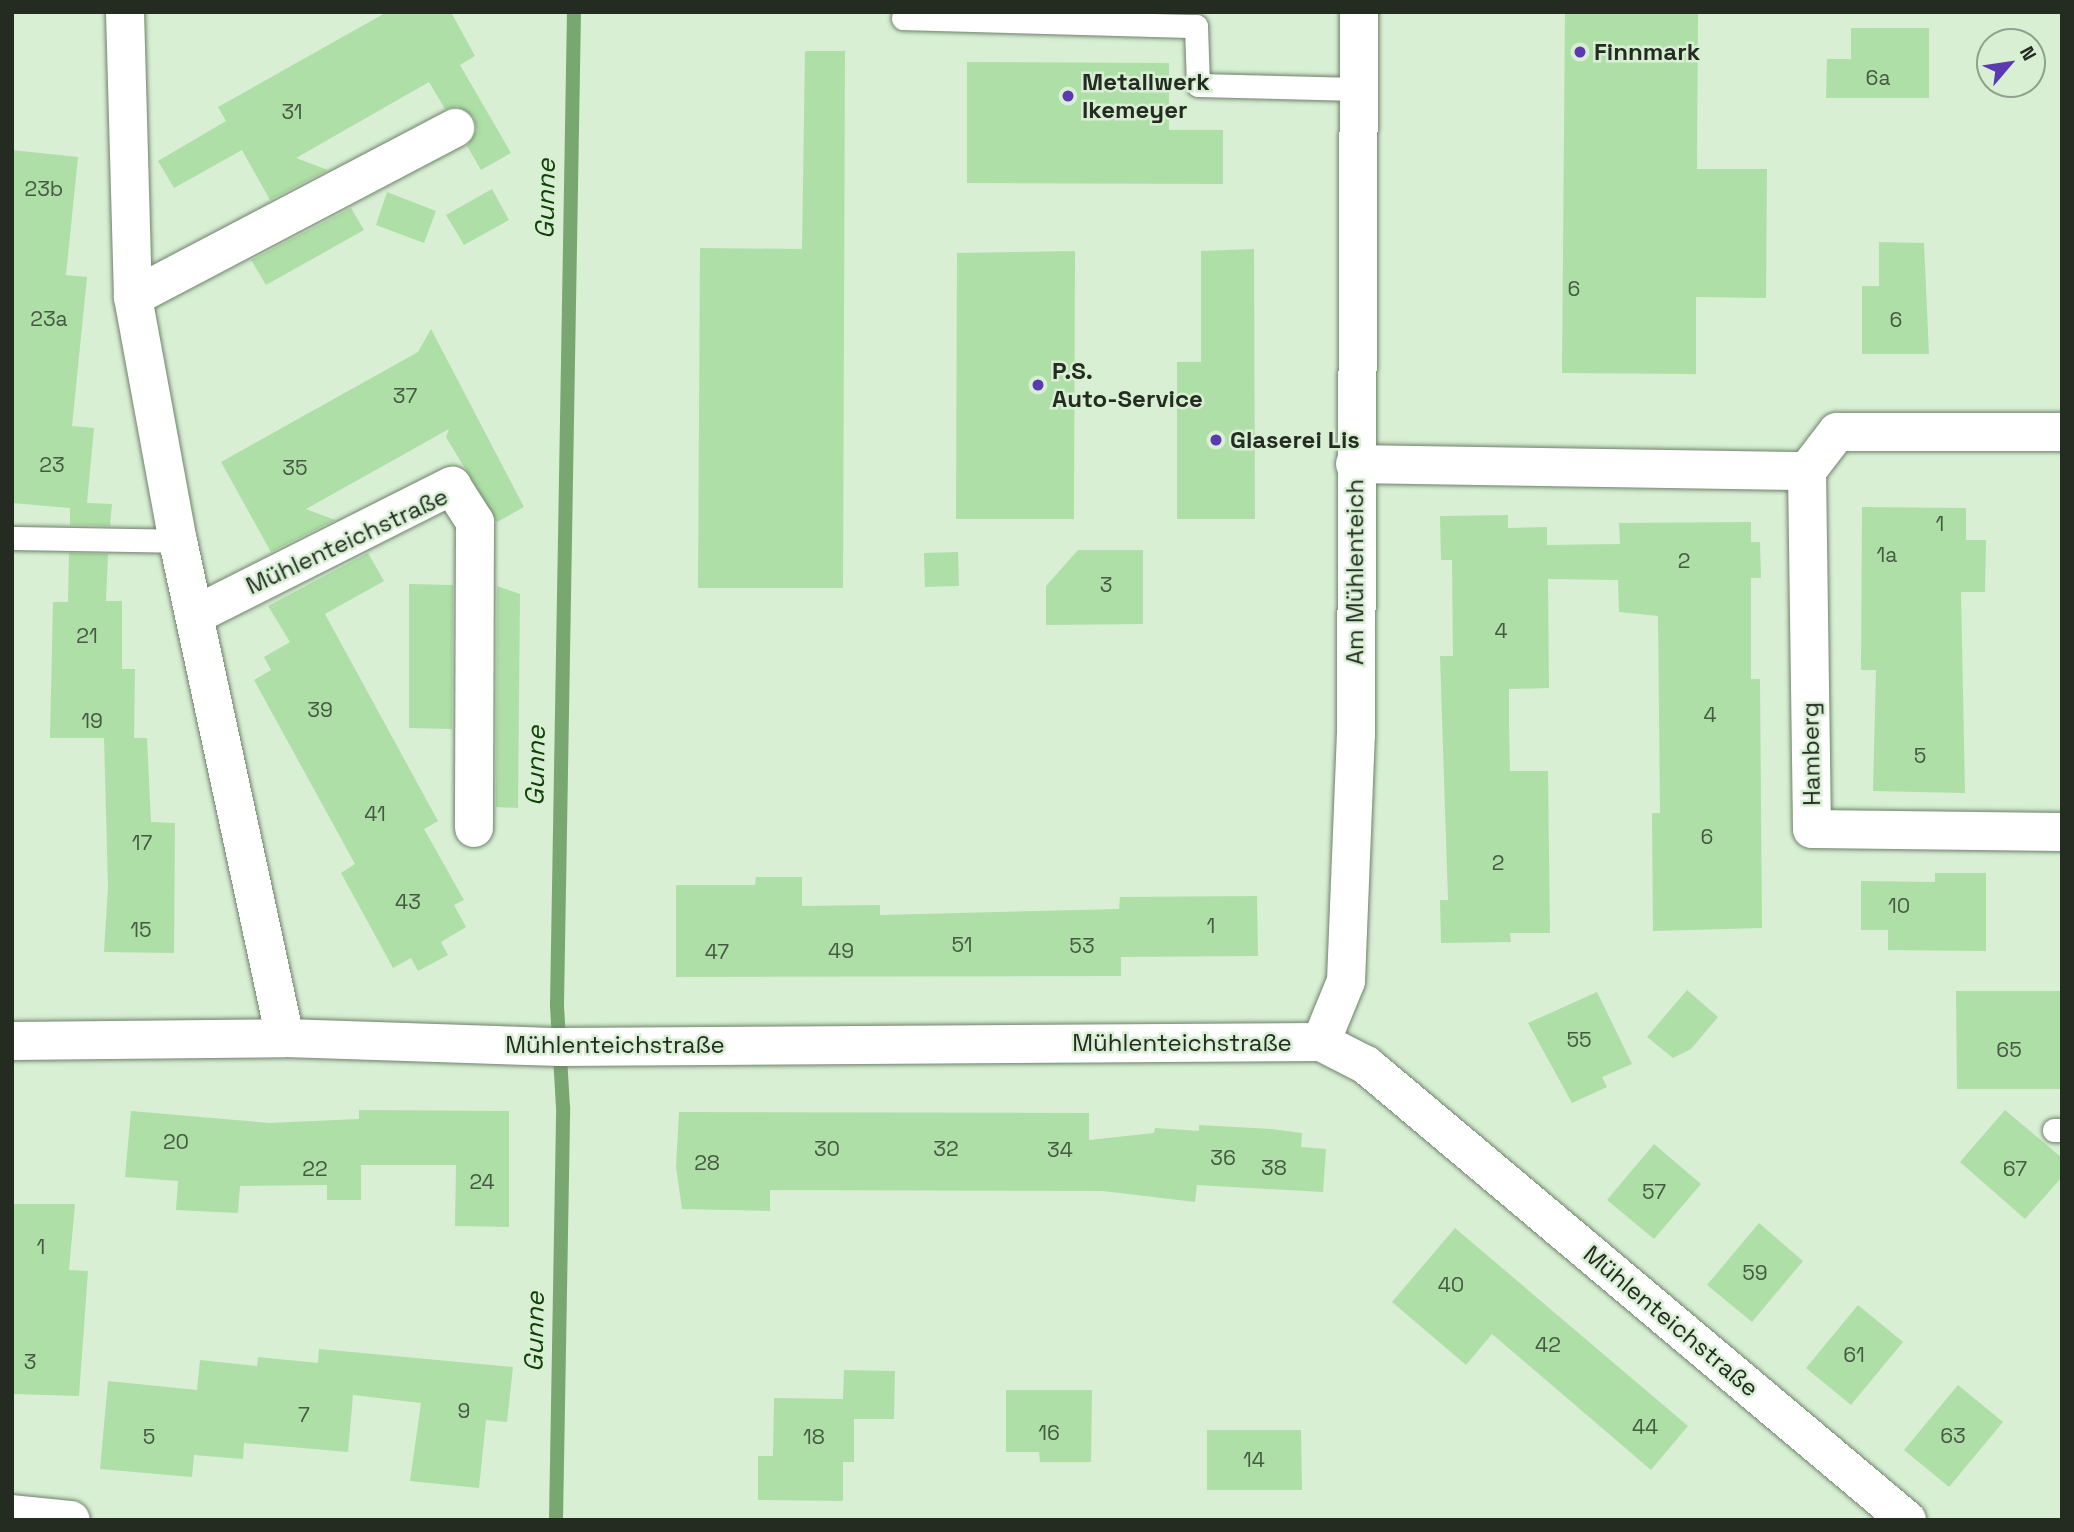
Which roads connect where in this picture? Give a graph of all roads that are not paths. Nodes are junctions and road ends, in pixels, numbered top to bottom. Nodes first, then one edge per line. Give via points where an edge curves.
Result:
1 (125, 12) edge
2 (1359, 12) edge
3 (903, 18) dead end
4 (1358, 89) junction
5 (455, 128) dead end
6 (132, 298) junction
7 (2062, 432) edge
8 (1355, 464) junction
9 (1807, 471) junction
10 (12, 538) edge
11 (178, 541) junction
12 (195, 615) junction
13 (474, 828) dead end
14 (2062, 832) edge
15 (285, 1038) junction
16 (12, 1041) edge
17 (1321, 1042) junction
18 (12, 1514) edge
19 (71, 1520) edge
20 (1907, 1520) edge

1 - 6 street
2 - 4 street, Am Mühlenteich
3 - 4 lane via 1196,26 1198,85
4 - 8 street, Am Mühlenteich
5 - 6 street
6 - 11 street
7 - 9 street via 1837,432
8 - 9 street
8 - 17 street, Am Mühlenteich via 1356,735 1346,981
9 - 14 street, Hamberg via 1812,829
10 - 11 lane
11 - 12 street
12 - 13 street, Mühlenteichstraße via 452,486 475,522
12 - 15 street
15 - 16 street, Mühlenteichstraße
15 - 17 street, Mühlenteichstraße via 539,1046
17 - 20 street, Mühlenteichstraße via 1366,1065
18 - 19 street

